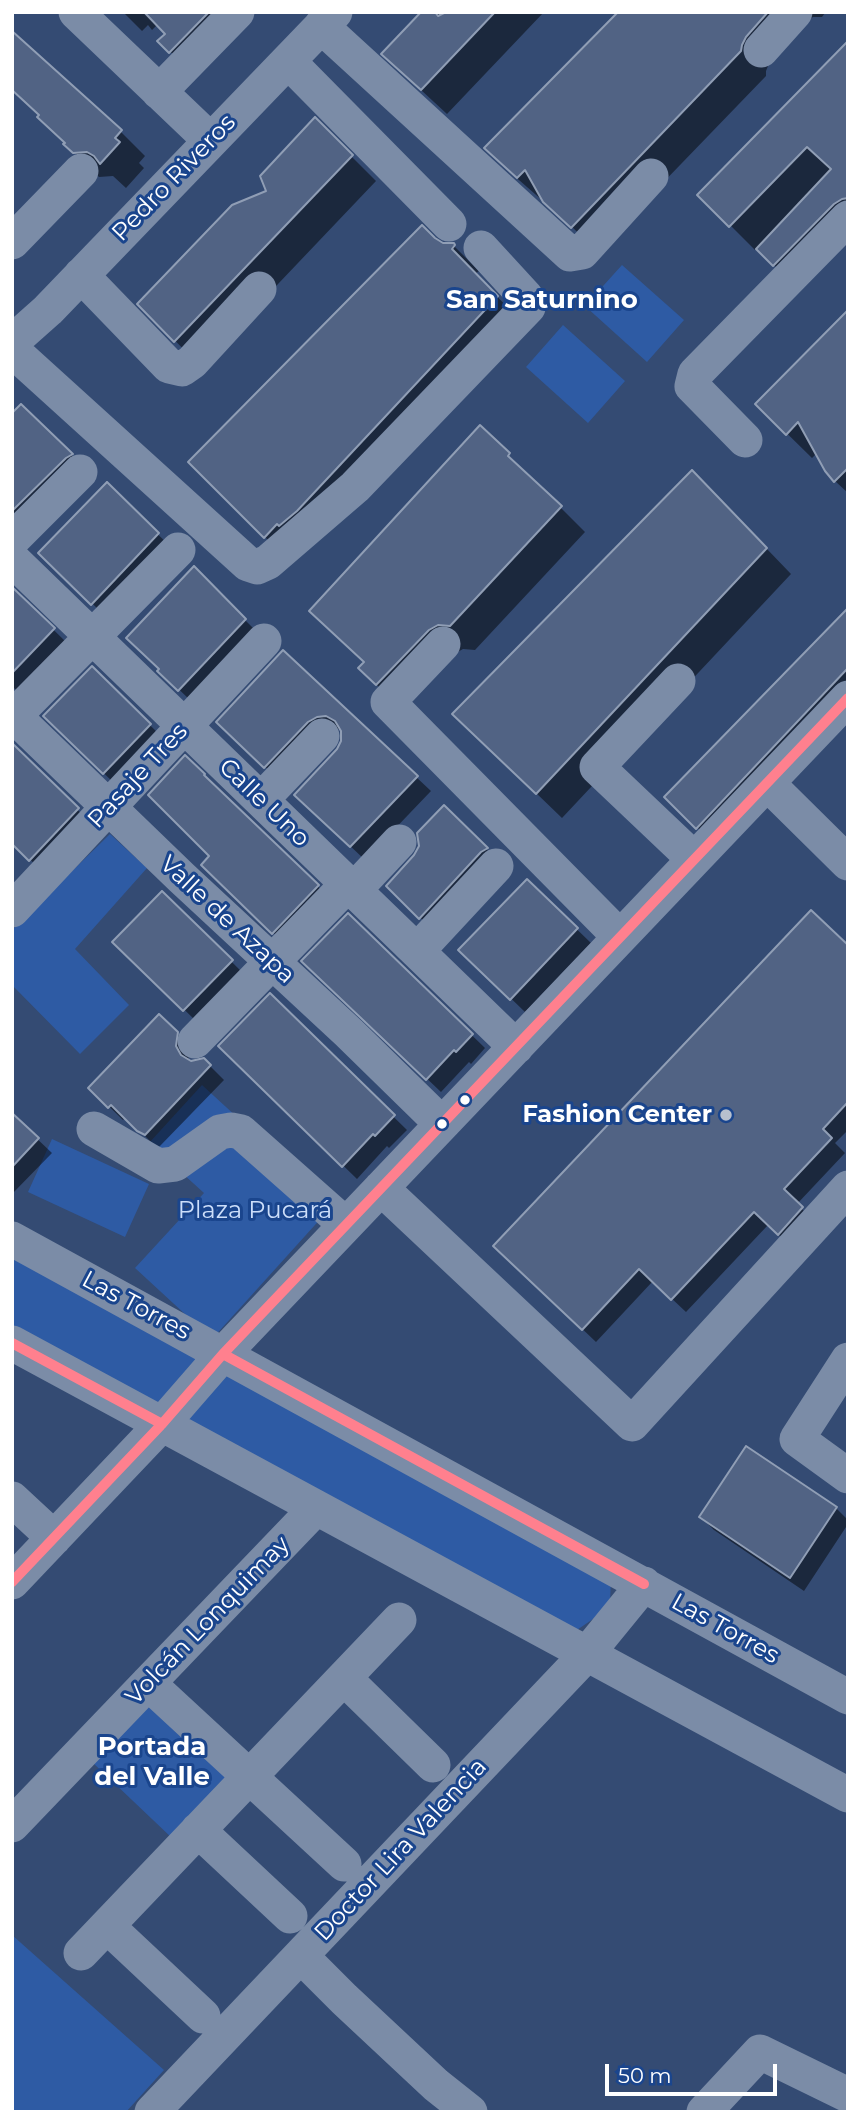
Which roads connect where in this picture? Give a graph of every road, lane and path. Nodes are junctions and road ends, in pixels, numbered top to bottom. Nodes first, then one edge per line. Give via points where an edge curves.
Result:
1 (76, 12) edge
2 (237, 12) edge
3 (795, 12) edge
4 (328, 19) edge
5 (761, 50) dead end
6 (288, 61) junction
7 (159, 92) junction
8 (210, 140) junction
9 (81, 171) dead end
10 (651, 176) dead end
11 (848, 218) edge
12 (449, 224) dead end
13 (12, 242) edge
14 (481, 248) dead end
15 (81, 275) junction
16 (259, 289) dead end
17 (12, 342) edge
18 (12, 350) edge
19 (745, 440) dead end
20 (80, 472) dead end
21 (12, 540) edge
22 (178, 550) dead end
23 (12, 559) edge
24 (92, 636) junction
25 (264, 641) dead end
26 (443, 644) dead end
27 (678, 681) dead end
28 (848, 698) edge
29 (13, 716) edge
30 (185, 726) junction
31 (322, 736) dead end
32 (767, 783) junction
33 (261, 800) junction
34 (108, 807) junction
35 (399, 842) dead end
36 (694, 859) junction
37 (848, 863) edge
38 (496, 866) dead end
39 (351, 887) junction
40 (12, 910) edge
41 (620, 937) junction
42 (417, 951) junction
43 (271, 963) junction
44 (195, 1041) dead end
45 (516, 1047) junction
46 (442, 1124) junction
47 (94, 1129) dead end
48 (381, 1188) junction
49 (848, 1188) edge
50 (346, 1225) junction
51 (12, 1239) edge
52 (12, 1343) edge
53 (223, 1354) junction
54 (848, 1360) edge
55 (162, 1424) junction
56 (848, 1476) edge
57 (12, 1499) edge
58 (316, 1508) junction
59 (54, 1538) junction
60 (12, 1582) edge
61 (644, 1584) junction
62 (399, 1619) dead end
63 (586, 1655) junction
64 (344, 1678) junction
65 (148, 1683) junction
66 (848, 1697) edge
67 (433, 1765) dead end
68 (249, 1776) junction
69 (848, 1795) edge
70 (12, 1825) edge
71 (198, 1830) junction
72 (344, 1864) dead end
73 (290, 1916) dead end
74 (107, 1926) junction
75 (81, 1953) dead end
76 (301, 1956) junction
77 (203, 2016) dead end
78 (848, 2095) edge
79 (152, 2112) edge
80 (470, 2112) edge
81 (704, 2112) edge

1 - 7 street
2 - 7 street
3 - 5 street
4 - 6 street, Pedro Riveros
4 - 10 street via 570,254 582,252
6 - 8 street, Pedro Riveros
6 - 12 street
7 - 8 street
8 - 15 street, Pedro Riveros
9 - 13 street
11 - 19 street via 695,374 692,386
14 - 18 street via 526,297 528,307 355,487 257,567 248,564
15 - 16 street via 169,366 182,369
15 - 17 street, Pedro Riveros
20 - 21 street
22 - 24 street
23 - 24 street, Calle Uno
24 - 29 street
24 - 30 street, Calle Uno
25 - 30 street, Pasaje Tres
26 - 41 street via 388,702
27 - 36 street via 597,767
28 - 32 street
29 - 34 street, Valle de Azapa
30 - 33 street, Calle Uno
30 - 34 street, Pasaje Tres
31 - 33 street
32 - 36 street
32 - 37 street
33 - 39 street, Calle Uno
34 - 40 street, Pasaje Tres
34 - 43 street, Valle de Azapa
35 - 39 street
36 - 41 street
38 - 42 street
39 - 42 street, Calle Uno
39 - 43 street
41 - 45 street
42 - 45 street, Calle Uno
43 - 44 street
43 - 46 street, Valle de Azapa
45 - 46 street
46 - 48 street
47 - 50 street via 158,1166 175,1164 220,1132 242,1132
48 - 49 street via 632,1424
48 - 50 street
50 - 53 street
51 - 53 street, Las Torres
52 - 55 street
53 - 55 street
53 - 61 street, Las Torres
54 - 56 street via 797,1439
55 - 58 street
55 - 59 street
57 - 59 street
58 - 63 street
58 - 65 street, Volcán Lonquimay
59 - 60 street
61 - 63 street, Doctor Lira Valencia
61 - 66 street, Las Torres
62 - 64 street
63 - 69 street
63 - 76 street, Doctor Lira Valencia
64 - 67 street
64 - 68 street
65 - 68 street
65 - 70 street, Volcán Lonquimay
68 - 71 street
68 - 72 street
71 - 73 street
71 - 74 street
74 - 75 street
74 - 77 street
76 - 79 street, Doctor Lira Valencia
76 - 80 street
78 - 81 street via 760,2052

